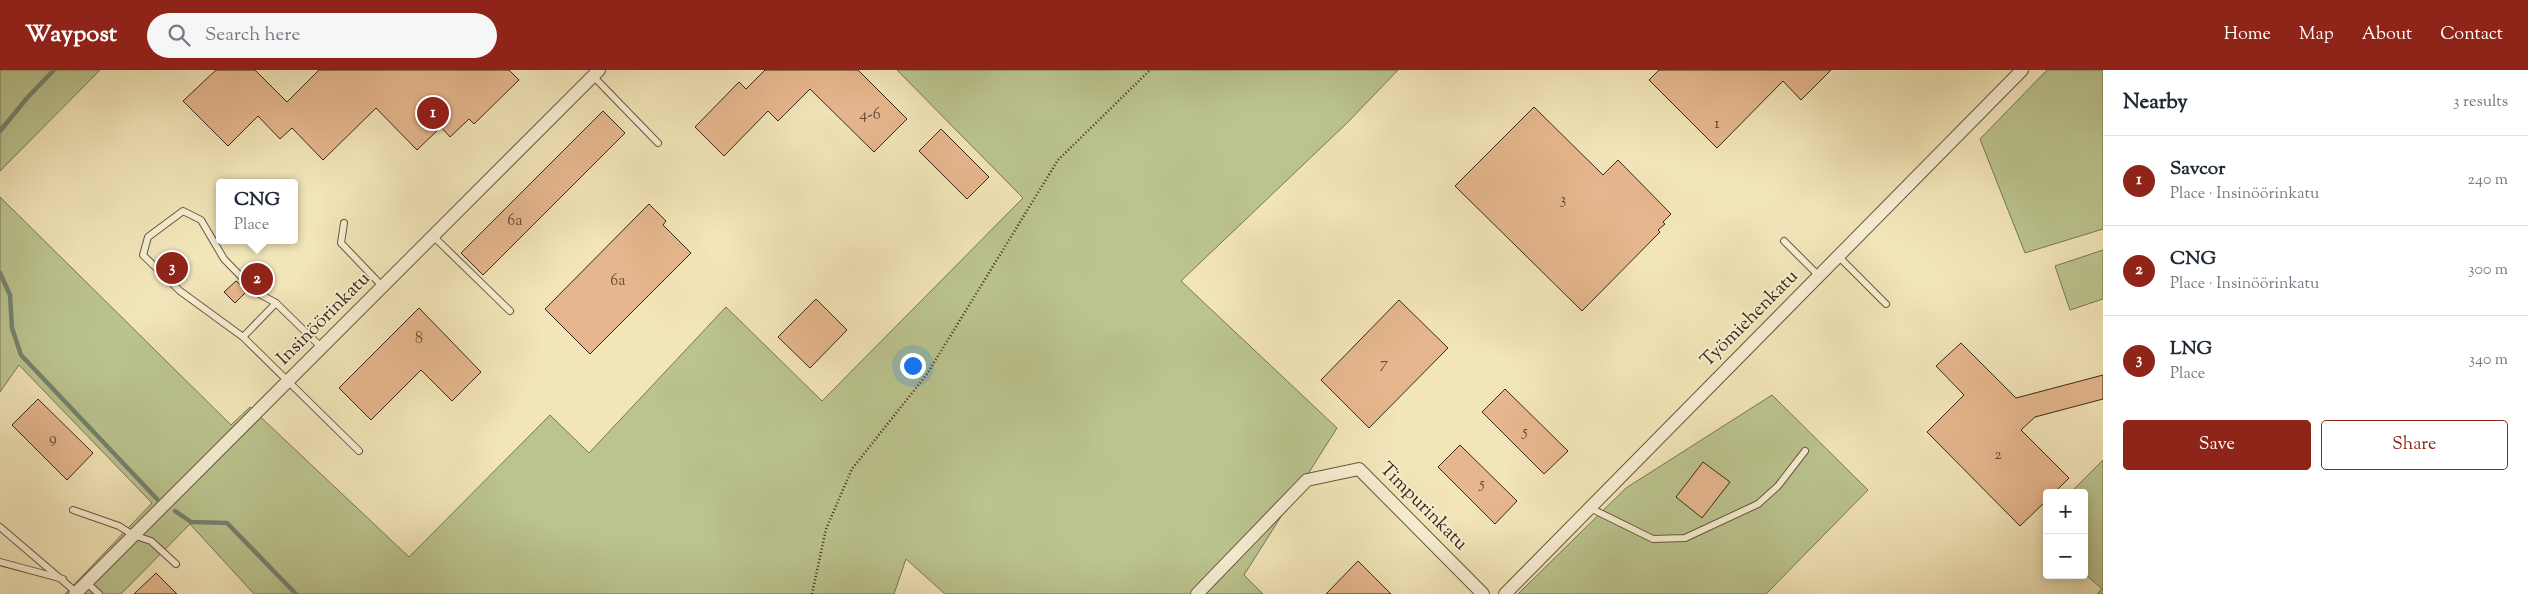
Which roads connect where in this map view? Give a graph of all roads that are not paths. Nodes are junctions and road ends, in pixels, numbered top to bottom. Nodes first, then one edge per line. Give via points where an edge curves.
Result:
1 (2022, 70) edge
2 (596, 73) edge
3 (658, 143) dead end
4 (344, 224) dead end
5 (433, 236) junction
6 (1784, 241) dead end
7 (1838, 256) junction
8 (1819, 276) junction
9 (383, 287) junction
10 (276, 303) junction
11 (1886, 304) dead end
12 (510, 311) dead end
13 (243, 337) junction
14 (322, 348) junction
15 (288, 382) junction
16 (359, 451) dead end
17 (1805, 451) dead end
18 (1590, 508) junction
19 (74, 510) dead end
20 (0, 526) edge
21 (133, 535) junction
22 (0, 562) edge
23 (176, 564) dead end
24 (64, 580) junction
25 (86, 582) junction
26 (75, 593) edge
27 (99, 594) edge
28 (1197, 594) edge
29 (1483, 594) edge
30 (1505, 594) edge

1 - 7 street, Työmiehenkatu
2 - 3 lane
2 - 5 street, Insinöörinkatu
4 - 9 lane via 341,243
5 - 9 street, Insinöörinkatu
5 - 12 lane
6 - 8 lane
7 - 8 street, Työmiehenkatu
7 - 11 lane
8 - 18 street, Työmiehenkatu
9 - 14 street, Insinöörinkatu
10 - 13 lane
10 - 13 lane via 256,292 224,259 202,220 183,211 148,237 143,255 180,291
10 - 14 lane
13 - 15 lane
14 - 15 street, Insinöörinkatu
15 - 16 lane
15 - 21 street, Insinöörinkatu
17 - 18 lane via 1778,486 1758,504 1685,538 1653,539
18 - 30 street, Työmiehenkatu
19 - 21 lane via 119,526
20 - 24 lane
21 - 23 lane via 151,541
21 - 25 street, Insinöörinkatu
22 - 24 lane
24 - 26 lane
25 - 26 street, Insinöörinkatu
25 - 27 lane
28 - 29 street, Timpurinkatu via 1307,480 1359,469

